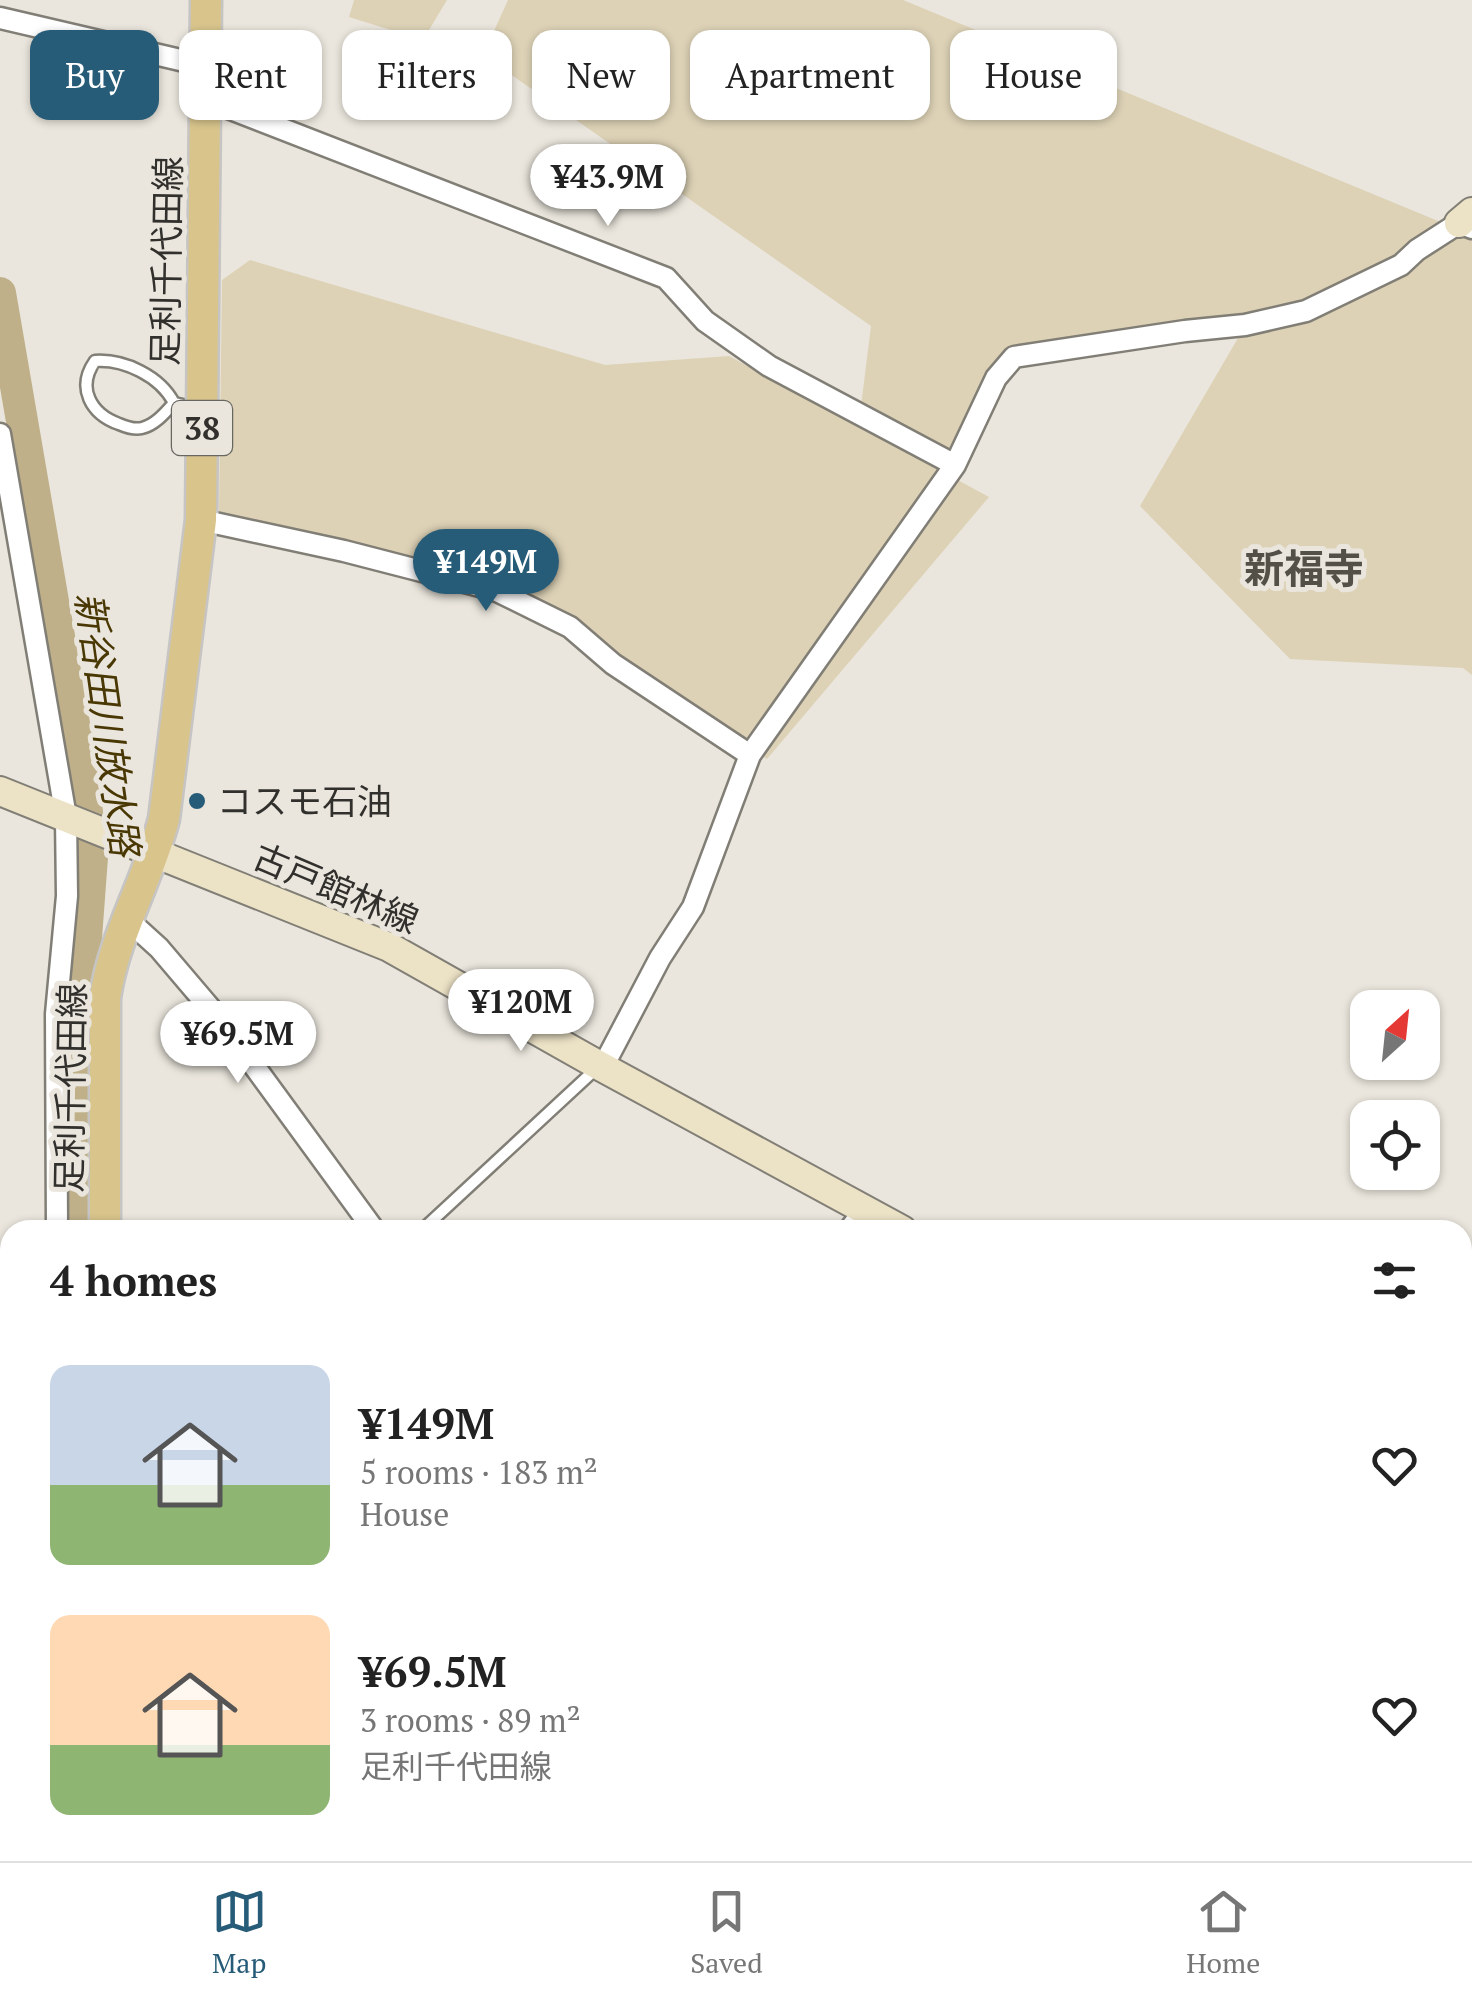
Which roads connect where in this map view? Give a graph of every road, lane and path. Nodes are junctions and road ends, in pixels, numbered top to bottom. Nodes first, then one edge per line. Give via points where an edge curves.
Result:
1 (206, 0) edge
2 (0, 18) edge
3 (206, 30) edge
4 (179, 60) edge
5 (204, 120) edge
6 (259, 120) edge
7 (1468, 221) edge
8 (188, 406) junction
9 (0, 434) edge
10 (955, 464) junction
11 (200, 520) junction
12 (750, 755) junction
13 (0, 791) edge
14 (69, 818) junction
15 (154, 853) junction
16 (127, 919) junction
17 (600, 1066) junction
18 (57, 1220) edge
19 (105, 1220) edge
20 (367, 1220) edge
21 (433, 1220) edge
22 (857, 1220) edge

1 - 3 main road, 足利千代田線 / 38
2 - 4 street
5 - 8 main road, 足利千代田線 / 38
6 - 10 street via 666,278 705,321 769,366
7 - 10 street via 1401,265 1306,311 1014,358 996,378
8 - 8 lane via 124,364 94,362 88,370 91,405 114,423 144,428
8 - 11 main road, 足利千代田線 / 38
9 - 14 street
10 - 12 street
11 - 12 street via 495,590 570,627
11 - 15 main road, 足利千代田線 / 38 via 164,819
12 - 17 street via 693,907
13 - 14 main road
14 - 15 main road, 古戸館林線
14 - 18 street via 56,1014
15 - 16 main road, 足利千代田線 / 38
15 - 17 main road, 古戸館林線 via 389,948
16 - 19 main road, 足利千代田線 / 38 via 105,998
16 - 20 street via 222,1022
17 - 21 lane
17 - 22 main road, 古戸館林線

